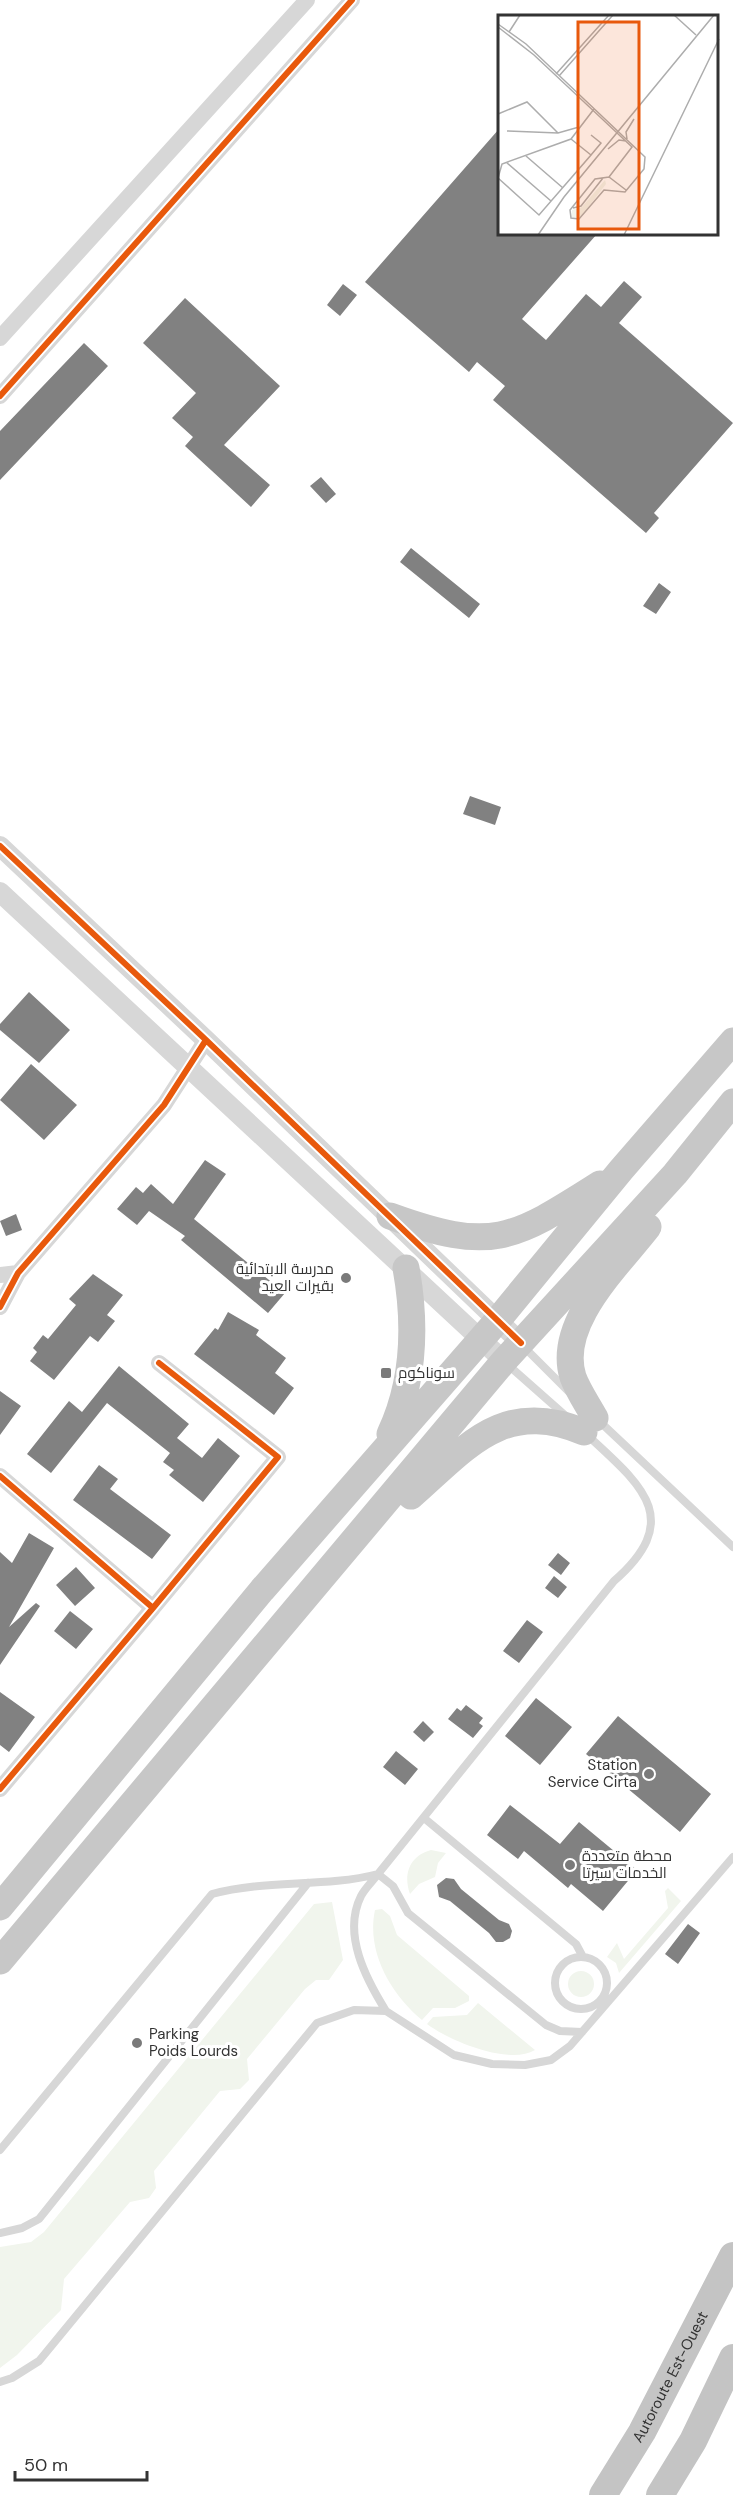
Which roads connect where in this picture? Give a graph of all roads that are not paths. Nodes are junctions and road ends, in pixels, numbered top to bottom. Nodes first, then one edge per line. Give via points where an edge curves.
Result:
1 (307, 0) edge
2 (352, 0) edge
3 (0, 338) edge
4 (0, 396) edge
5 (0, 846) edge
6 (0, 892) edge
7 (206, 1040) junction
8 (733, 1041) edge
9 (187, 1068) junction
10 (733, 1102) edge
11 (621, 1170) junction
12 (675, 1174) junction
13 (390, 1216) junction
14 (406, 1268) junction
15 (18, 1272) junction
16 (0, 1275) edge
17 (0, 1307) edge
18 (488, 1330) junction
19 (512, 1352) junction
20 (159, 1363) dead end
21 (590, 1425) junction
22 (382, 1451) junction
23 (0, 1476) edge
24 (361, 1535) junction
25 (733, 1547) edge
26 (153, 1608) junction
27 (0, 1789) edge
28 (424, 1818) junction
29 (733, 1857) edge
30 (378, 1874) junction
31 (308, 1883) junction
32 (0, 1907) edge
33 (584, 1957) junction
34 (0, 1961) edge
35 (620, 1988) junction
36 (606, 1991) junction
37 (587, 2009) junction
38 (386, 2011) junction
39 (585, 2028) junction
40 (0, 2150) edge
41 (0, 2233) edge
42 (733, 2256) edge
43 (733, 2358) edge
44 (0, 2382) edge
45 (603, 2495) edge
46 (660, 2495) edge

1 - 3 street
2 - 4 street
5 - 7 street
6 - 9 street
7 - 9 street
7 - 13 street
8 - 11 highway
9 - 14 street
9 - 15 street via 164,1105
10 - 12 highway
11 - 13 highway via 539,1223 502,1235 482,1238 442,1234
11 - 18 highway
12 - 19 highway
12 - 21 highway via 655,1219 587,1305 575,1329 571,1354 574,1378
13 - 18 street
14 - 18 street
14 - 22 highway via 412,1309 411,1361 399,1412
15 - 16 street
15 - 17 street
18 - 19 street
18 - 22 highway
19 - 21 lane
19 - 21 lane
19 - 24 highway
20 - 26 street via 278,1456
21 - 24 highway via 534,1419 490,1430
21 - 25 lane
21 - 28 lane via 644,1493 652,1513 649,1541
22 - 32 highway
23 - 26 street
24 - 34 highway
26 - 27 street
28 - 30 lane
28 - 33 lane via 576,1944
29 - 35 lane
30 - 31 lane via 357,1880
30 - 38 lane via 361,1897 355,1924 358,1954 369,1984
30 - 39 lane via 393,1886 408,1913 546,2025 560,2031
31 - 40 lane via 232,1888 212,1894
31 - 41 lane via 39,2218 22,2228
33 - 36 lane via 600,1965
33 - 37 lane via 560,1966 555,1989 570,2008
35 - 36 lane
35 - 39 lane
36 - 37 lane via 602,1999
37 - 39 lane
38 - 39 lane via 454,2055 492,2064 525,2065 551,2060
38 - 44 lane via 354,2010 317,2023 39,2361
42 - 45 highway, Autoroute Est-Ouest via 642,2432
43 - 46 highway via 693,2441

